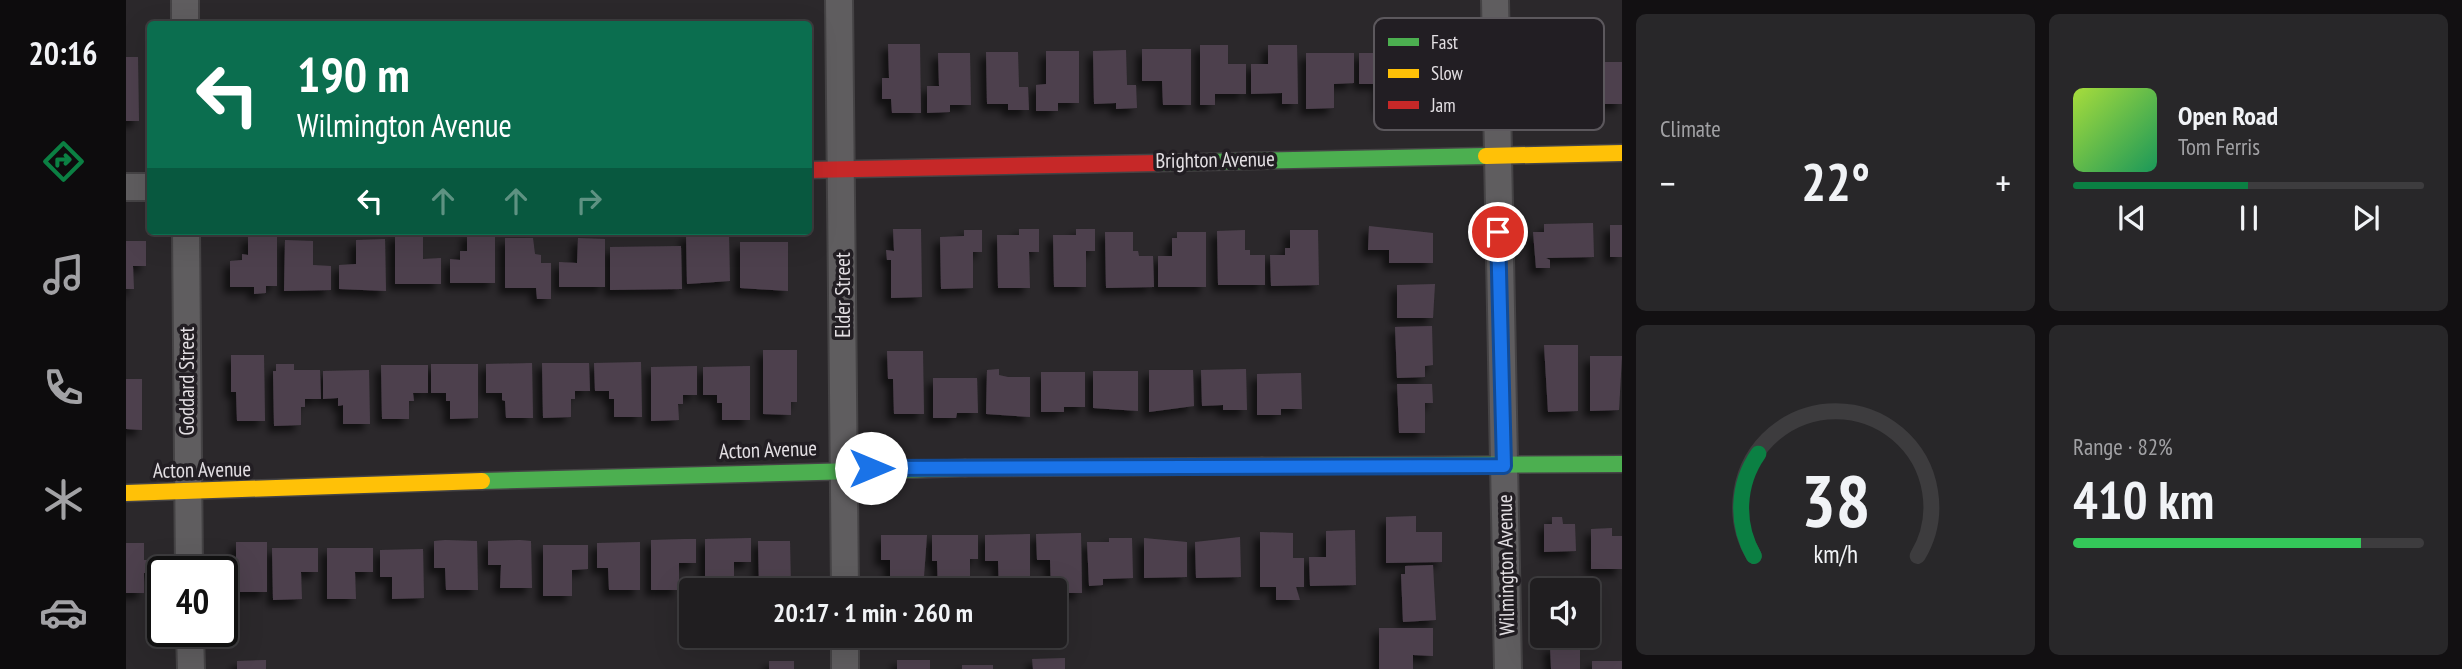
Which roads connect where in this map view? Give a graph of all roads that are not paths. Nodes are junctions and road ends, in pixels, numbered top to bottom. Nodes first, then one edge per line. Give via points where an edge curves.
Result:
1 (185, 0) edge
2 (839, 0) edge
3 (1495, 0) edge
4 (1495, 18) edge
5 (185, 21) edge
6 (1496, 130) edge
7 (1622, 153) edge
8 (1496, 154) junction
9 (842, 169) junction
10 (812, 170) edge
11 (126, 187) edge
12 (147, 187) edge
13 (186, 235) edge
14 (1622, 464) edge
15 (1504, 466) junction
16 (844, 469) junction
17 (188, 492) junction
18 (126, 493) edge
19 (189, 556) edge
20 (845, 578) edge
21 (190, 647) edge
22 (845, 648) edge
23 (191, 669) edge
24 (845, 669) edge
25 (1508, 669) edge

1 - 5 street
2 - 9 street, Elder Street
3 - 4 street, Wilmington Avenue
6 - 8 street, Wilmington Avenue
7 - 8 street, Brighton Avenue
8 - 9 street, Brighton Avenue
8 - 15 street, Wilmington Avenue
9 - 10 street, Brighton Avenue
9 - 16 street, Elder Street
11 - 12 street
13 - 17 street, Goddard Street
14 - 15 street, Acton Avenue
15 - 16 street, Acton Avenue
15 - 25 street, Wilmington Avenue
16 - 17 street, Acton Avenue
16 - 20 street, Elder Street
17 - 18 street, Acton Avenue
17 - 19 street, Goddard Street
21 - 23 street
22 - 24 street

